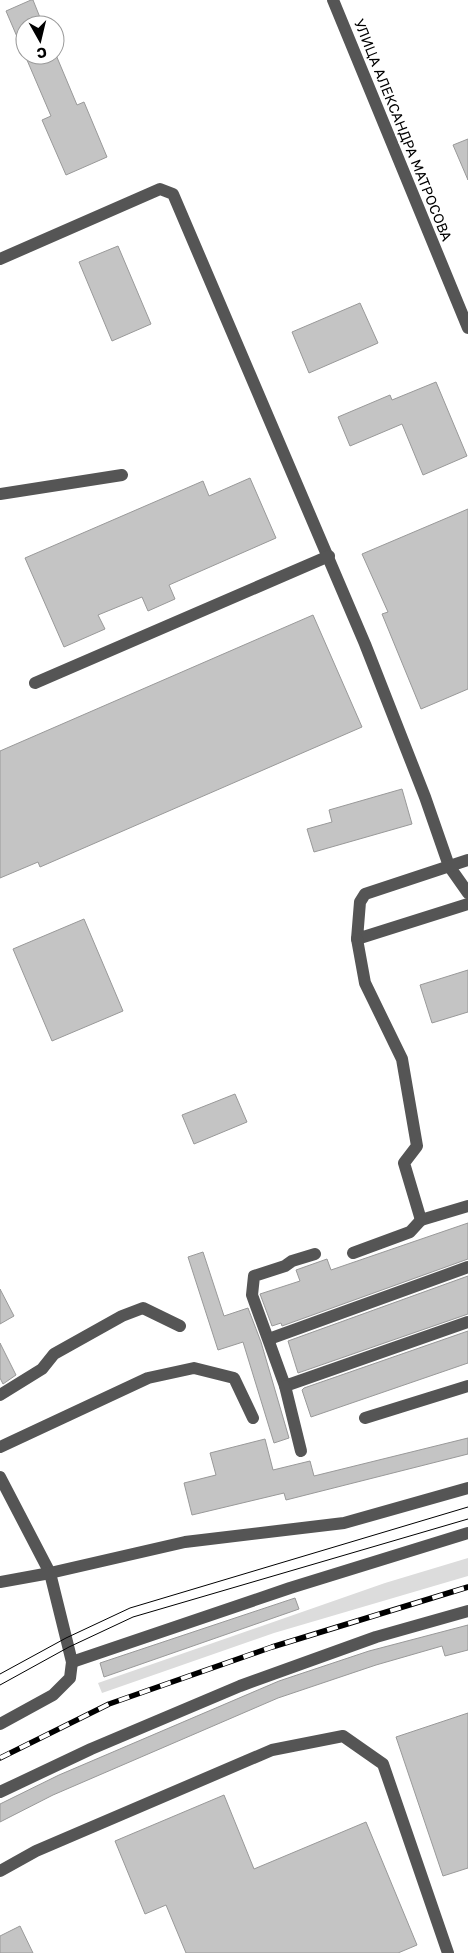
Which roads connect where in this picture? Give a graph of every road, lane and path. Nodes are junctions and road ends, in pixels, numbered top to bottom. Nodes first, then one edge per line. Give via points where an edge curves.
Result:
1 (333, 0) edge
2 (0, 259) edge
3 (468, 328) edge
4 (122, 475) dead end
5 (0, 494) edge
6 (329, 556) junction
7 (35, 684) dead end
8 (468, 860) edge
9 (449, 866) junction
10 (468, 893) edge
11 (468, 904) edge
12 (357, 939) junction
13 (468, 1206) edge
14 (421, 1220) junction
15 (354, 1253) dead end
16 (315, 1254) dead end
17 (468, 1267) edge
18 (468, 1322) edge
19 (180, 1326) dead end
20 (269, 1339) junction
21 (285, 1386) junction
22 (468, 1386) edge
23 (0, 1395) edge
24 (253, 1418) dead end
25 (365, 1418) dead end
26 (0, 1447) edge
27 (301, 1451) dead end
28 (0, 1477) edge
29 (468, 1488) edge
30 (468, 1533) edge
31 (50, 1573) junction
32 (0, 1582) edge
33 (468, 1611) edge
34 (72, 1662) junction
35 (0, 1724) edge
36 (0, 1792) edge
37 (0, 1871) edge
38 (448, 1953) edge

1 - 3 street, УЛИЦА АЛЕКСАНДРА МАТРОСОВА
2 - 6 street via 160,189 172,194
4 - 5 street
6 - 7 street
6 - 9 street
8 - 9 street
9 - 10 street
9 - 12 street via 366,894 360,902
11 - 12 street
12 - 14 street via 365,983 402,1058 417,1146 404,1163
13 - 14 street
14 - 15 street via 410,1232
16 - 20 street via 254,1276 252,1295
17 - 20 street
18 - 21 street
19 - 23 street via 143,1308 122,1316 54,1354 42,1369
20 - 21 street
21 - 27 street
22 - 25 street
24 - 26 street via 234,1378 194,1368 148,1378
28 - 31 street
29 - 31 street via 344,1523 185,1542
30 - 34 street via 290,1588
31 - 32 street
31 - 34 street
33 - 36 street via 376,1637 240,1686 91,1749
34 - 35 street via 70,1678 53,1695
37 - 38 street via 36,1851 272,1750 343,1736 383,1764

